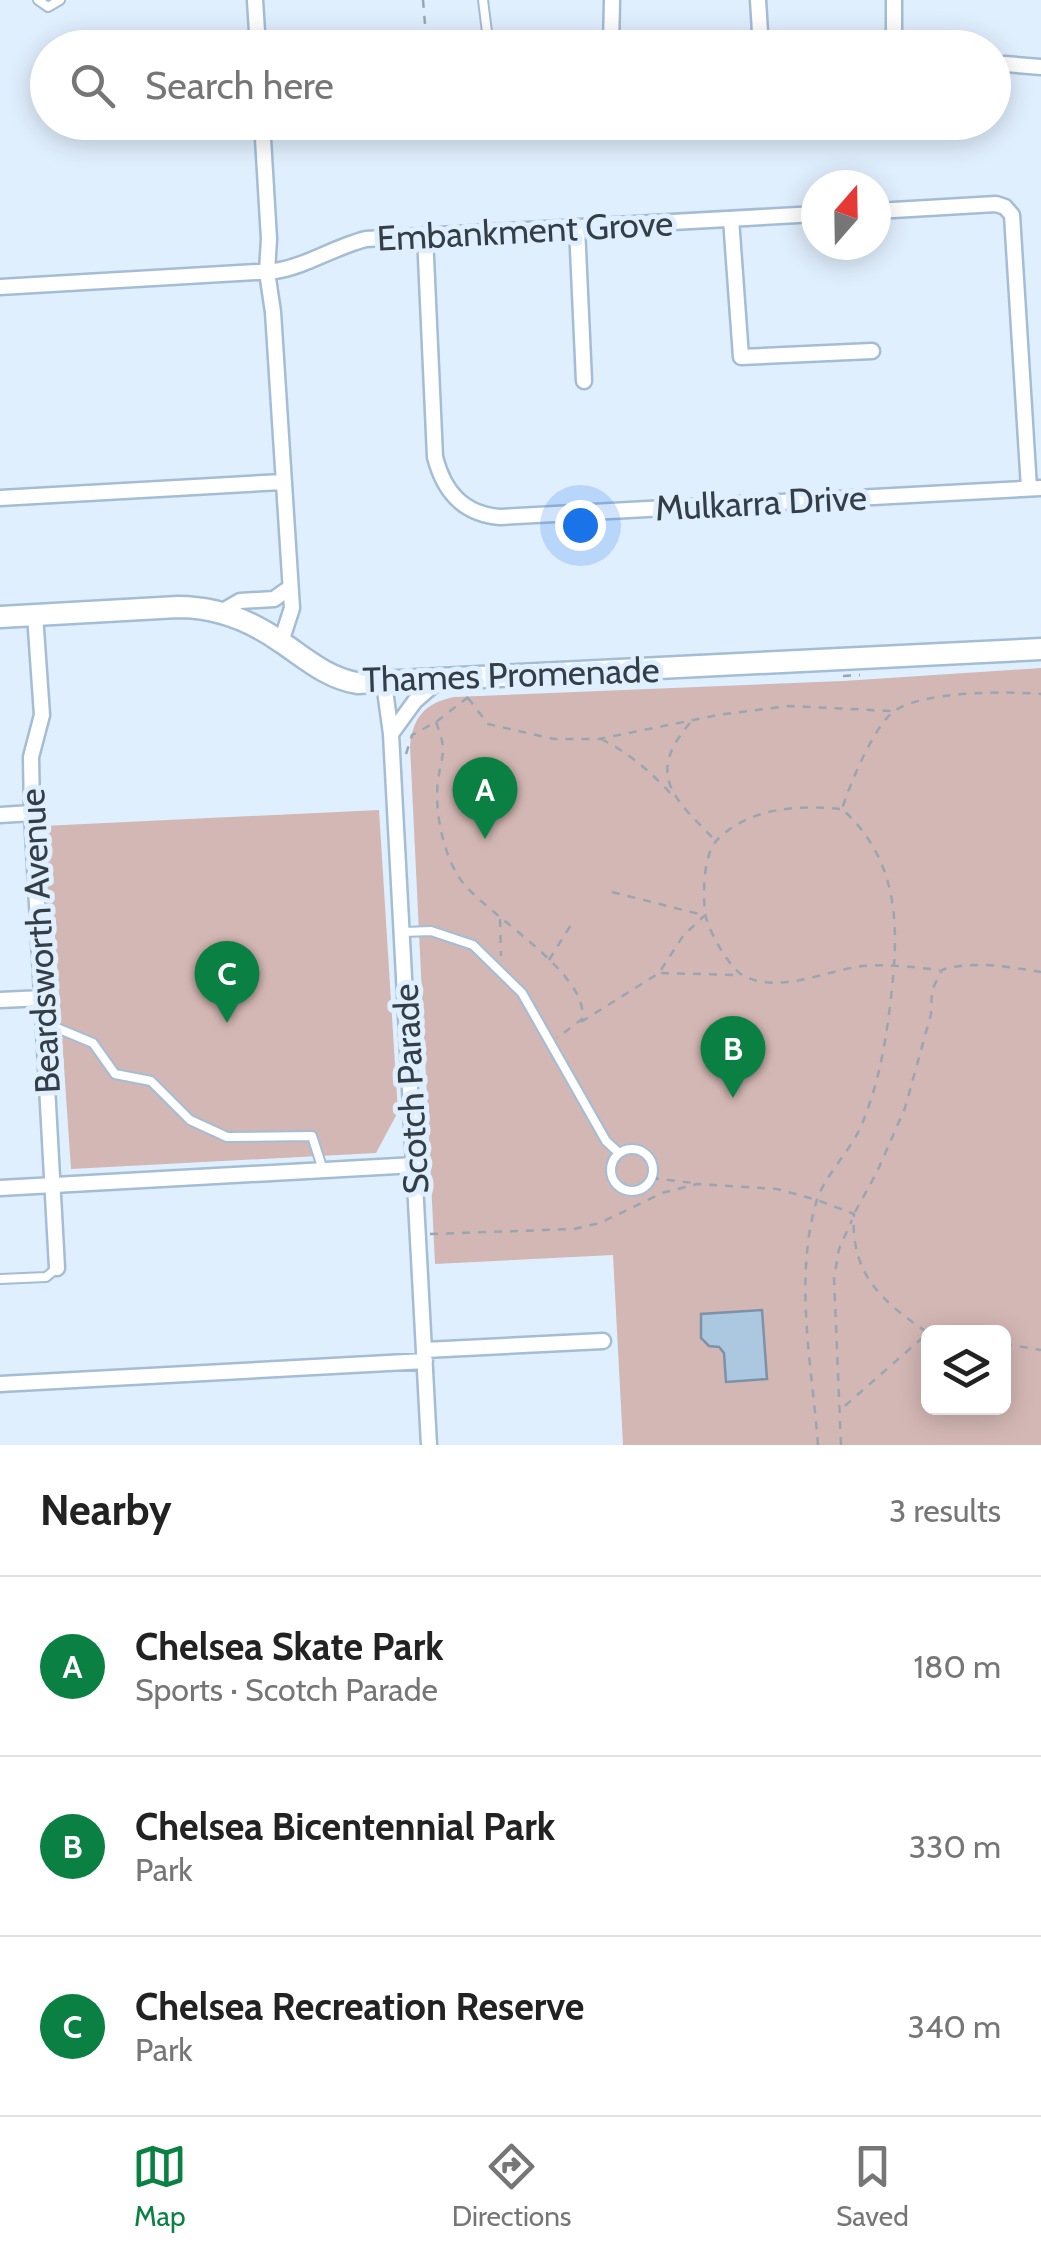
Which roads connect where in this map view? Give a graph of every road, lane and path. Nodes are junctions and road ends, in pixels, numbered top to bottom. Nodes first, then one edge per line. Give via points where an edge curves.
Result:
1 (38, 0) edge
2 (60, 0) edge
3 (255, 0) edge
4 (422, 0) edge
5 (483, 0) edge
6 (612, 0) edge
7 (758, 0) edge
8 (894, 0) edge
9 (257, 30) edge
10 (425, 30) edge
11 (486, 30) edge
12 (611, 30) edge
13 (759, 30) edge
14 (894, 30) edge
15 (1011, 64) edge
16 (1041, 67) edge
17 (263, 140) edge
18 (891, 210) edge
19 (801, 215) edge
20 (732, 219) junction
21 (577, 227) junction
22 (425, 235) junction
23 (271, 272) junction
24 (0, 287) edge
25 (872, 351) dead end
26 (584, 381) dead end
27 (282, 482) junction
28 (1035, 488) edge
29 (0, 498) edge
30 (288, 590) junction
31 (221, 612) junction
32 (35, 615) junction
33 (0, 617) edge
34 (277, 639) junction
35 (1041, 649) edge
36 (870, 673) dead end
37 (835, 674) dead end
38 (438, 681) junction
39 (388, 683) junction
40 (474, 694) dead end
41 (1041, 694) edge
42 (466, 697) junction
43 (894, 711) junction
44 (436, 722) junction
45 (691, 722) junction
46 (391, 734) junction
47 (599, 739) junction
48 (406, 755) dead end
49 (676, 799) junction
50 (842, 809) junction
51 (32, 814) junction
52 (0, 815) edge
53 (716, 840) junction
54 (612, 892) dead end
55 (704, 916) junction
56 (500, 918) dead end
57 (574, 920) dead end
58 (403, 932) junction
59 (548, 961) dead end
60 (895, 966) junction
61 (942, 970) junction
62 (501, 972) junction
63 (1041, 972) edge
64 (659, 973) junction
65 (741, 976) junction
66 (44, 998) junction
67 (0, 1000) edge
68 (45, 1023) junction
69 (576, 1026) junction
70 (551, 1040) junction
71 (620, 1153) junction
72 (415, 1164) junction
73 (323, 1170) junction
74 (651, 1178) junction
75 (697, 1184) junction
76 (52, 1185) junction
77 (0, 1188) edge
78 (817, 1200) junction
79 (854, 1214) junction
80 (418, 1234) junction
81 (57, 1268) joint
82 (0, 1279) edge
83 (603, 1341) dead end
84 (1011, 1345) edge
85 (1041, 1350) edge
86 (425, 1356) junction
87 (0, 1384) edge
88 (839, 1412) junction
89 (429, 1445) edge
90 (818, 1445) edge
91 (841, 1445) edge

1 - 2 lane via 48,7
3 - 9 street
4 - 10 path
5 - 11 lane
6 - 12 street
7 - 13 street
8 - 14 street
15 - 16 street
17 - 23 street
18 - 28 street via 1013,204
19 - 20 street, Embankment Grove
20 - 21 street, Embankment Grove
20 - 25 street via 741,357
21 - 22 street, Embankment Grove
21 - 26 street
22 - 23 street, Embankment Grove via 366,239
22 - 28 street, Mulkarra Drive via 435,457 441,480 468,509 500,517
23 - 24 street, Embankment Grove
23 - 27 street
27 - 29 street
27 - 30 street
30 - 31 street
30 - 34 street via 292,615
31 - 32 main road, Thames Promenade via 178,607
31 - 34 main road, Thames Promenade
32 - 33 main road, Thames Promenade
32 - 51 street, Beardsworth Avenue via 42,716 30,757
34 - 39 main road, Thames Promenade via 335,677
35 - 38 main road, Thames Promenade
36 - 37 path
38 - 39 main road, Thames Promenade
38 - 46 street
39 - 46 street, Scotch Parade
40 - 42 path
41 - 43 path via 943,696
42 - 44 path
42 - 47 path via 488,724 554,739
43 - 45 path via 789,706
43 - 50 path
44 - 48 path via 412,735
44 - 69 path via 446,754 438,806 452,866 577,992 583,1012
45 - 47 path
45 - 49 path via 667,763
46 - 58 street, Scotch Parade
47 - 49 path via 622,750
49 - 53 path
50 - 53 path via 791,806
50 - 60 path via 881,860 896,915
51 - 52 street
51 - 66 street, Beardsworth Avenue
53 - 55 path
54 - 55 path
55 - 64 path
55 - 65 path
56 - 62 path
57 - 59 path
58 - 62 lane via 431,931 472,945
58 - 72 street, Scotch Parade
60 - 61 path
60 - 65 path via 766,983
60 - 78 path via 880,1076 861,1128
61 - 63 path via 991,965
61 - 79 path via 905,1108
62 - 70 lane via 522,992
64 - 65 path
64 - 69 path
66 - 67 street
66 - 68 street, Beardsworth Avenue
68 - 73 lane via 94,1043 115,1074 151,1081 190,1120 228,1138 312,1136
68 - 76 street, Beardsworth Avenue
69 - 70 path
70 - 71 lane via 606,1141
71 - 74 lane via 645,1154
71 - 74 lane via 610,1171 622,1188 642,1188
72 - 73 street
72 - 80 street, Scotch Parade
73 - 76 street
74 - 75 path
75 - 78 path via 777,1189
75 - 80 path via 574,1229
76 - 77 street
76 - 81 street, Beardsworth Avenue
78 - 79 path
78 - 90 path via 804,1266
79 - 88 path via 834,1278
79 - 88 path via 859,1261 886,1304 928,1334
80 - 86 street, Scotch Parade
81 - 82 lane via 46,1276
83 - 86 street
84 - 85 path
86 - 87 street
86 - 89 street, Scotch Parade
88 - 91 path

